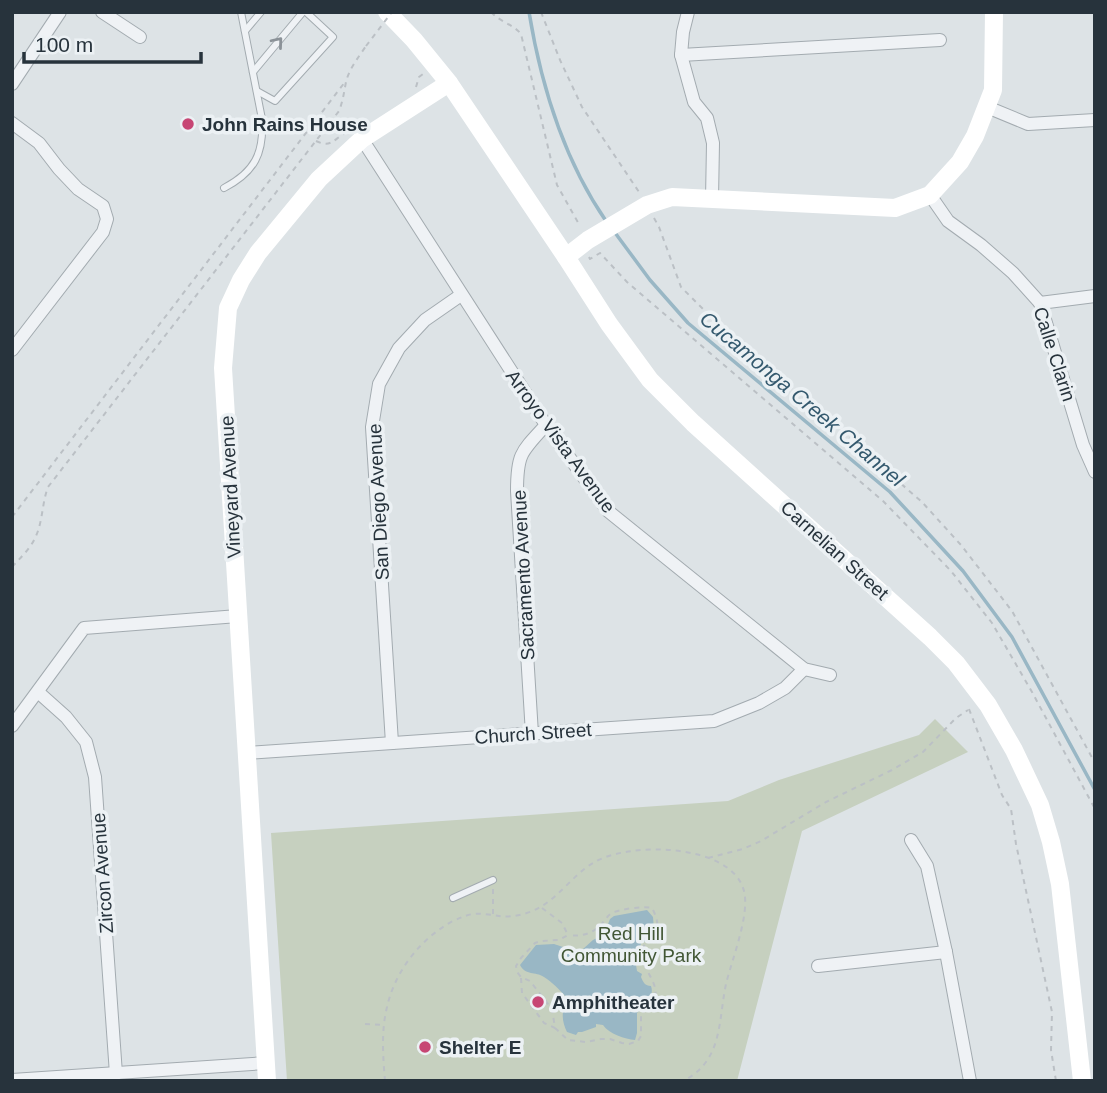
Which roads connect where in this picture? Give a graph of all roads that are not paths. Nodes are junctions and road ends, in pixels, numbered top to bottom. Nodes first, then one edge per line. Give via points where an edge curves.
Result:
1 (60, 12) edge
2 (102, 12) edge
3 (241, 12) edge
4 (261, 12) edge
5 (304, 12) edge
6 (390, 12) edge
7 (688, 12) edge
8 (994, 12) edge
9 (245, 31) junction
10 (140, 37) dead end
11 (940, 40) dead end
12 (681, 55) junction
13 (253, 72) junction
14 (449, 83) junction
15 (12, 84) edge
16 (257, 91) junction
17 (987, 107) junction
18 (1095, 120) edge
19 (12, 123) edge
20 (355, 135) junction
21 (223, 188) dead end
22 (930, 195) junction
23 (712, 199) junction
24 (566, 257) junction
25 (461, 295) junction
26 (1095, 296) edge
27 (1040, 303) junction
28 (12, 350) edge
29 (546, 425) junction
30 (1095, 472) edge
31 (237, 616) junction
32 (804, 669) junction
33 (830, 675) dead end
34 (37, 692) junction
35 (12, 726) edge
36 (532, 734) junction
37 (392, 743) junction
38 (247, 752) junction
39 (911, 840) dead end
40 (493, 880) road end
41 (453, 898) dead end
42 (946, 952) junction
43 (818, 966) dead end
44 (266, 1072) edge
45 (116, 1074) junction
46 (12, 1080) edge
47 (970, 1081) edge
48 (1082, 1081) edge

1 - 15 street
2 - 10 street
3 - 9 lane
4 - 9 lane
13 -> 5 lane
5 - 16 lane via 332,37 275,101
6 - 14 street
7 - 12 street
8 - 17 street via 993,90
9 - 13 lane
11 - 12 street
12 - 23 street via 694,102 707,118 713,143
13 - 16 lane
14 - 20 street, Vineyard Avenue
14 - 24 street, Carnelian Street
16 - 21 lane via 263,135 256,160 239,180
17 - 18 street via 1028,124
17 - 22 street via 960,162
19 - 28 street via 39,143 78,189 103,206 107,219 103,232
20 - 25 street, Arroyo Vista Avenue
20 - 31 street, Vineyard Avenue via 258,253 228,308 223,368
22 - 23 street via 895,208
22 - 27 street, Calle Clarin via 948,221 1013,273
23 - 24 street via 672,197 647,205
24 - 48 street, Carnelian Street via 650,380 930,637 988,705 1040,806 1051,842 1060,884
25 - 29 street, Arroyo Vista Avenue
25 - 37 street, San Diego Avenue via 425,320 398,348 379,384 372,427
26 - 27 street
27 - 30 street, Calle Clarin
29 - 32 street, Arroyo Vista Avenue via 608,511
29 - 36 street, Sacramento Avenue via 524,448 517,466
31 - 34 street via 84,628
31 - 38 street, Vineyard Avenue
32 - 33 street, Arroyo Vista Avenue
32 - 36 street, Church Street via 760,704 714,721
34 - 35 street
34 - 45 street, Zircon Avenue via 86,742 95,777
36 - 37 street, Church Street
37 - 38 street, Church Street
38 - 44 street, Vineyard Avenue
39 - 42 street via 927,866
40 - 41 lane
42 - 43 street
42 - 47 street
44 - 45 street
45 - 46 street

